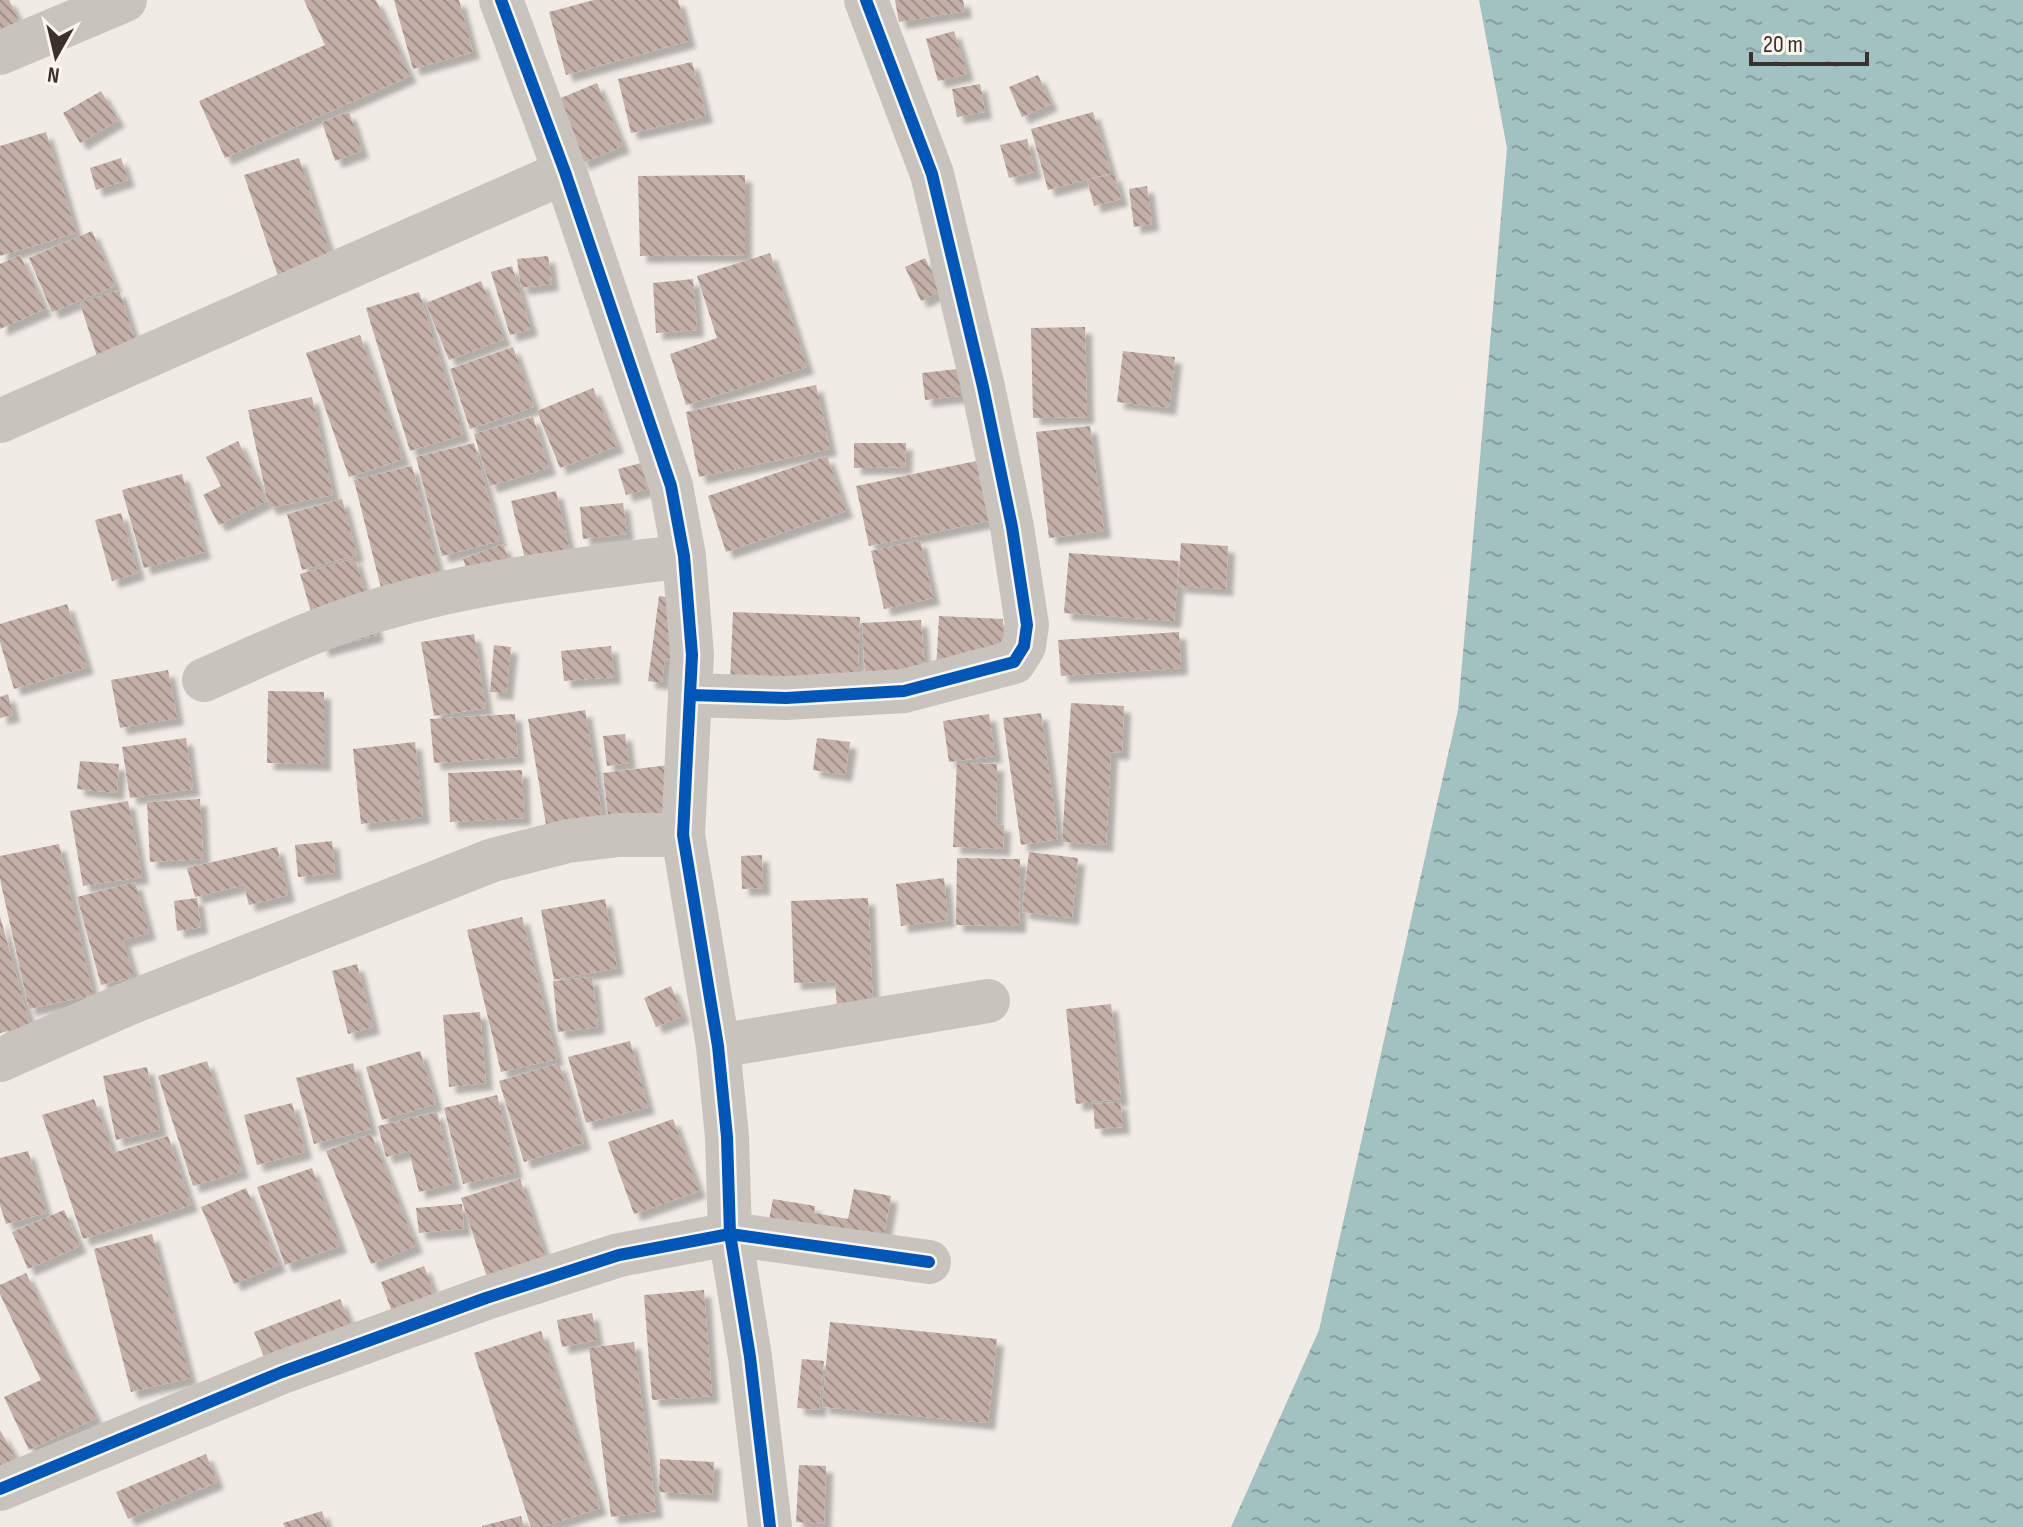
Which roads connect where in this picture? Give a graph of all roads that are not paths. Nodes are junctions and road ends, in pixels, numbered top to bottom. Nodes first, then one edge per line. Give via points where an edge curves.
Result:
1 (125, 0) edge
2 (501, 0) edge
3 (866, 0) edge
4 (52, 14) edge
5 (0, 53) edge
6 (565, 172) junction
7 (0, 421) edge
8 (684, 556) junction
9 (204, 680) dead end
10 (690, 695) junction
11 (683, 835) junction
12 (988, 1001) dead end
13 (718, 1046) junction
14 (0, 1060) edge
15 (730, 1234) junction
16 (929, 1262) dead end
17 (0, 1489) edge
18 (770, 1527) edge

1 - 4 street
2 - 6 street
3 - 10 street via 935,189 1009,511 1027,625 1024,646 1014,662 904,691 786,698
4 - 5 street
6 - 7 street
6 - 8 street via 671,486
8 - 9 street via 421,598 343,621
8 - 10 street
10 - 11 street
11 - 13 street
11 - 14 street via 568,841 493,860 127,1004
12 - 13 street
13 - 15 street
15 - 16 street
15 - 17 street via 619,1255 486,1298 282,1372
15 - 18 street

